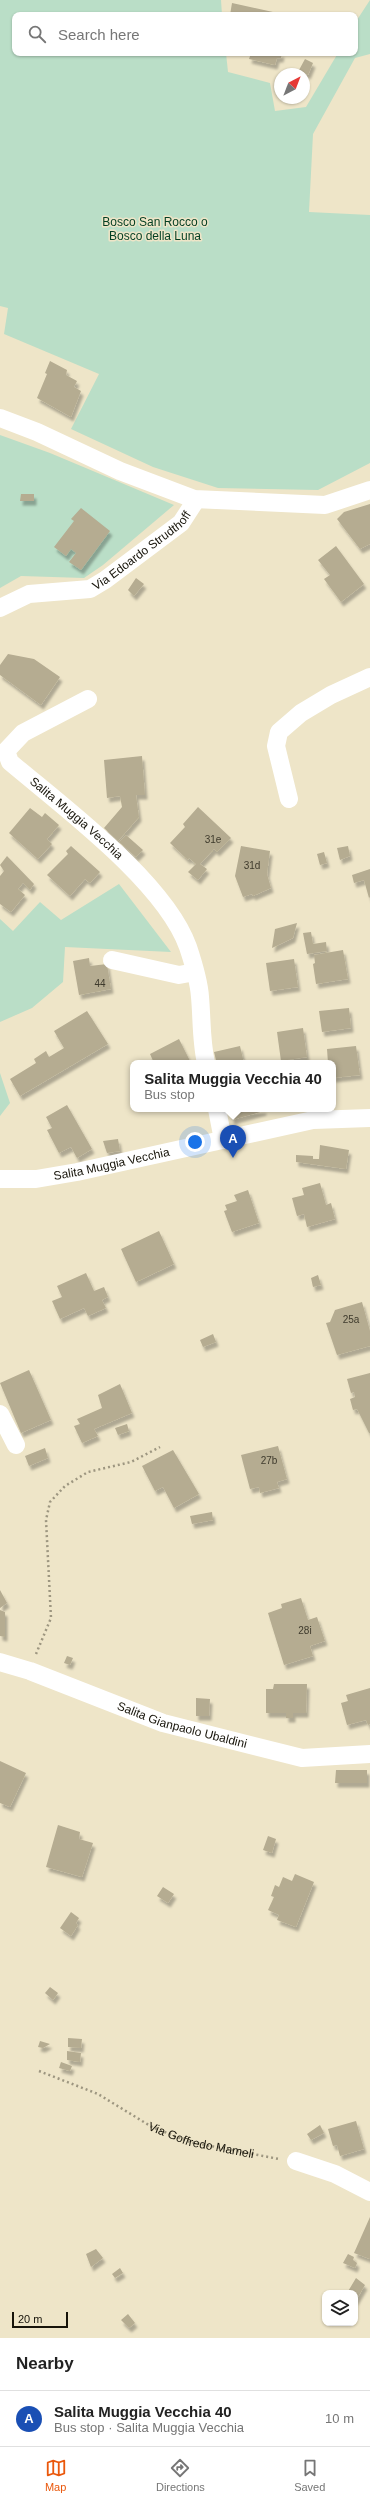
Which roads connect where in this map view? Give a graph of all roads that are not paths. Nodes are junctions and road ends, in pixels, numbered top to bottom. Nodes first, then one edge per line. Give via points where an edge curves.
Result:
1 (0, 418) edge
2 (370, 490) edge
3 (194, 499) junction
4 (0, 608) edge
5 (370, 676) edge
6 (88, 699) dead end
7 (289, 799) dead end
8 (112, 960) dead end
9 (195, 972) junction
10 (205, 1060) edge
11 (218, 1112) edge
12 (370, 1118) edge
13 (223, 1140) junction
14 (0, 1179) edge
15 (0, 1414) edge
16 (16, 1445) dead end
17 (0, 1662) edge
18 (370, 1754) edge
19 (296, 2161) road end
20 (370, 2192) edge

1 - 3 street via 37,432 120,471
2 - 3 street, Via Edoardo Strudthoff via 325,505
3 - 4 street, Via Edoardo Strudthoff via 181,523 90,589 29,594
5 - 7 street via 301,713 279,732 276,746
6 - 9 street, Salita Muggia Vecchia via 23,733 6,751 10,762 113,850 150,887 175,922 187,946
8 - 9 street via 179,975
9 - 10 street, Salita Muggia Vecchia via 200,995 202,1046
11 - 13 street
12 - 13 street, Salita Muggia Vecchia via 313,1120
13 - 14 street, Salita Muggia Vecchia via 77,1172 36,1179
15 - 16 street
17 - 18 street, Salita Gianpaolo Ubaldini via 30,1671 163,1723 302,1758
19 - 20 street via 335,2174

